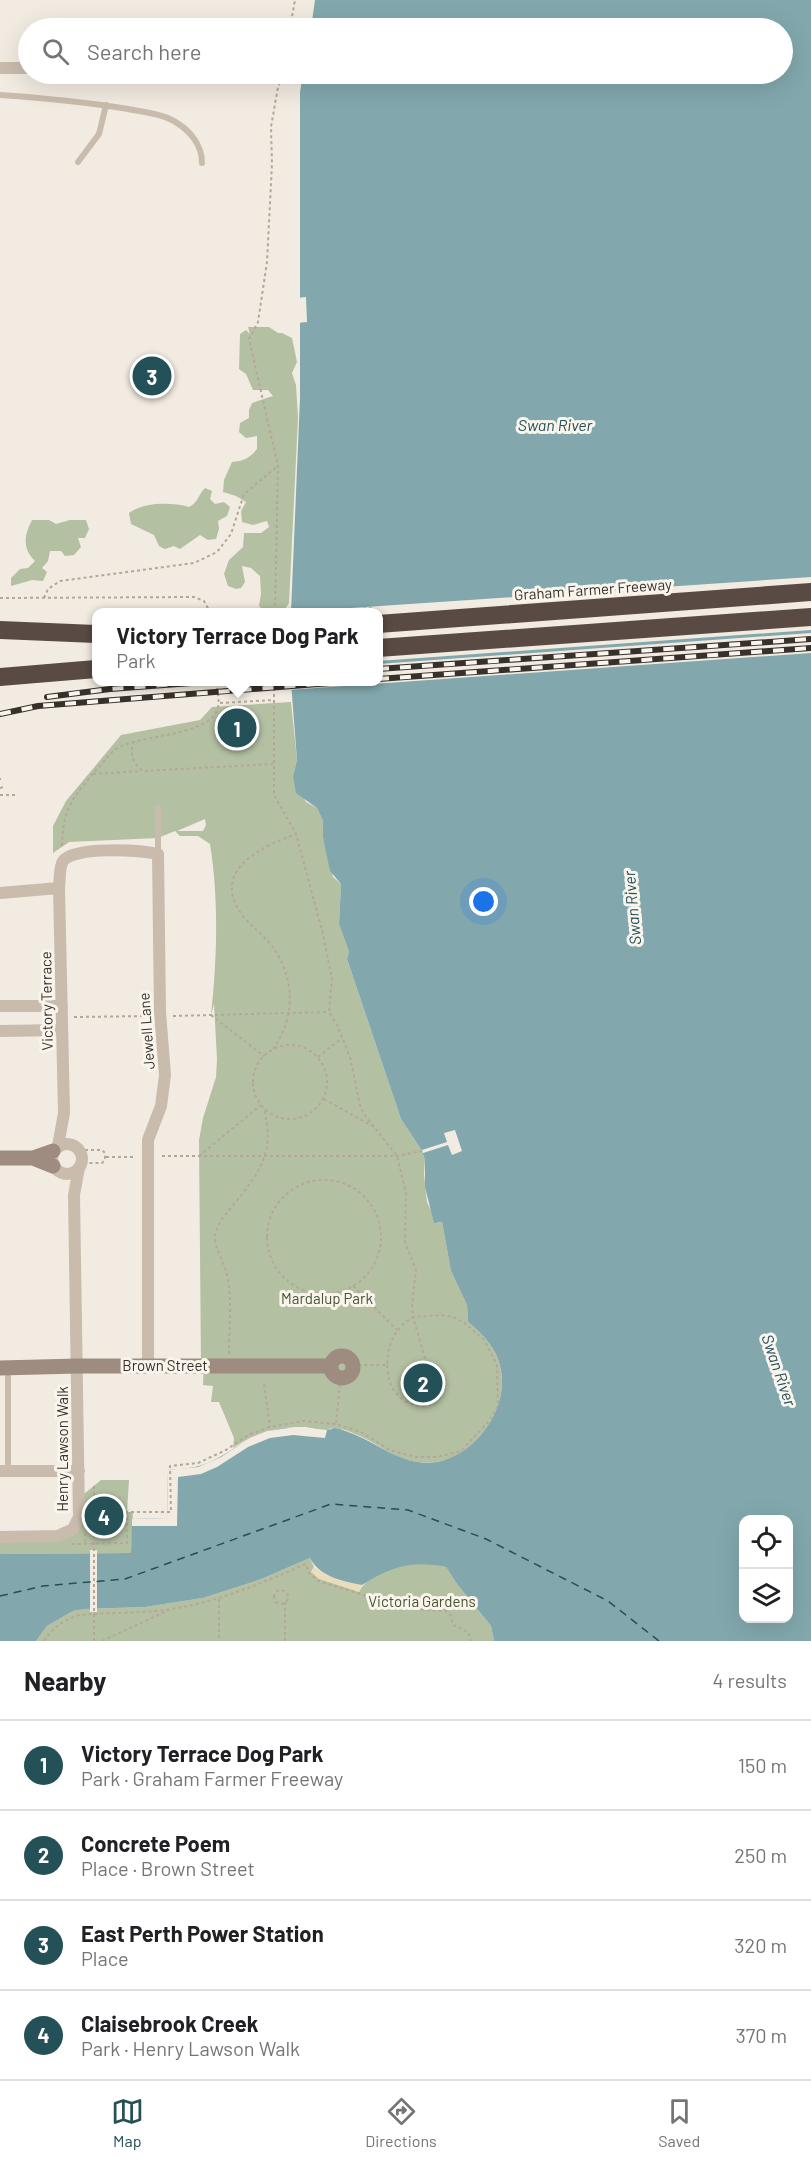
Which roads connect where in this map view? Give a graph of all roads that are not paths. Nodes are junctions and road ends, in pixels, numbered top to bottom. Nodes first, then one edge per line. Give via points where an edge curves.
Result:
1 (0, 68) edge
2 (18, 68) edge
3 (0, 95) edge
4 (106, 105) junction
5 (78, 162) dead end
6 (202, 163) dead end
7 (811, 592) edge
8 (811, 617) edge
9 (383, 624) edge
10 (0, 630) edge
11 (92, 634) edge
12 (0, 643) edge
13 (92, 643) edge
14 (383, 648) edge
15 (92, 662) edge
16 (0, 664) edge
17 (92, 669) edge
18 (0, 677) edge
19 (158, 808) dead end
20 (158, 854) junction
21 (59, 888) junction
22 (0, 893) edge
23 (0, 1006) edge
24 (62, 1006) junction
25 (62, 1030) junction
26 (0, 1031) edge
27 (64, 1113) junction
28 (78, 1156) junction
29 (0, 1158) edge
30 (57, 1159) junction
31 (74, 1195) junction
32 (354, 1365) road end
33 (78, 1366) junction
34 (148, 1366) junction
35 (4, 1368) edge
36 (4, 1471) edge
37 (79, 1471) junction
38 (0, 1537) edge

1 - 2 street
3 - 4 lane
4 - 5 lane via 99,134
4 - 6 lane via 172,120 198,144
7 - 9 highway, Graham Farmer Freeway
8 - 14 highway
10 - 11 highway
12 - 13 highway
15 - 16 highway
17 - 18 highway
19 - 20 lane
20 - 21 street via 144,850 79,852 67,856 61,862
20 - 34 street, Jewell Lane via 160,1012 165,1075 161,1106 148,1140
21 - 22 street
21 - 24 street, Victory Terrace
23 - 24 street
24 - 25 street, Victory Terrace
25 - 26 street
25 - 27 street, Victory Terrace
27 - 28 street, Victory Terrace
27 - 30 street, Victory Terrace
28 - 30 street via 68,1143
28 - 30 street via 75,1172
28 - 31 street, Victory Terrace
29 - 30 street
30 - 31 street, Victory Terrace
31 - 33 street, Victory Terrace
32 - 34 street, Brown Street via 342,1355 331,1366
33 - 34 street, Brown Street
33 - 35 street, Brown Street
33 - 37 street, Henry Lawson Walk
35 - 36 lane
36 - 37 street
37 - 38 street, Henry Lawson Walk via 79,1517 73,1529 58,1536

